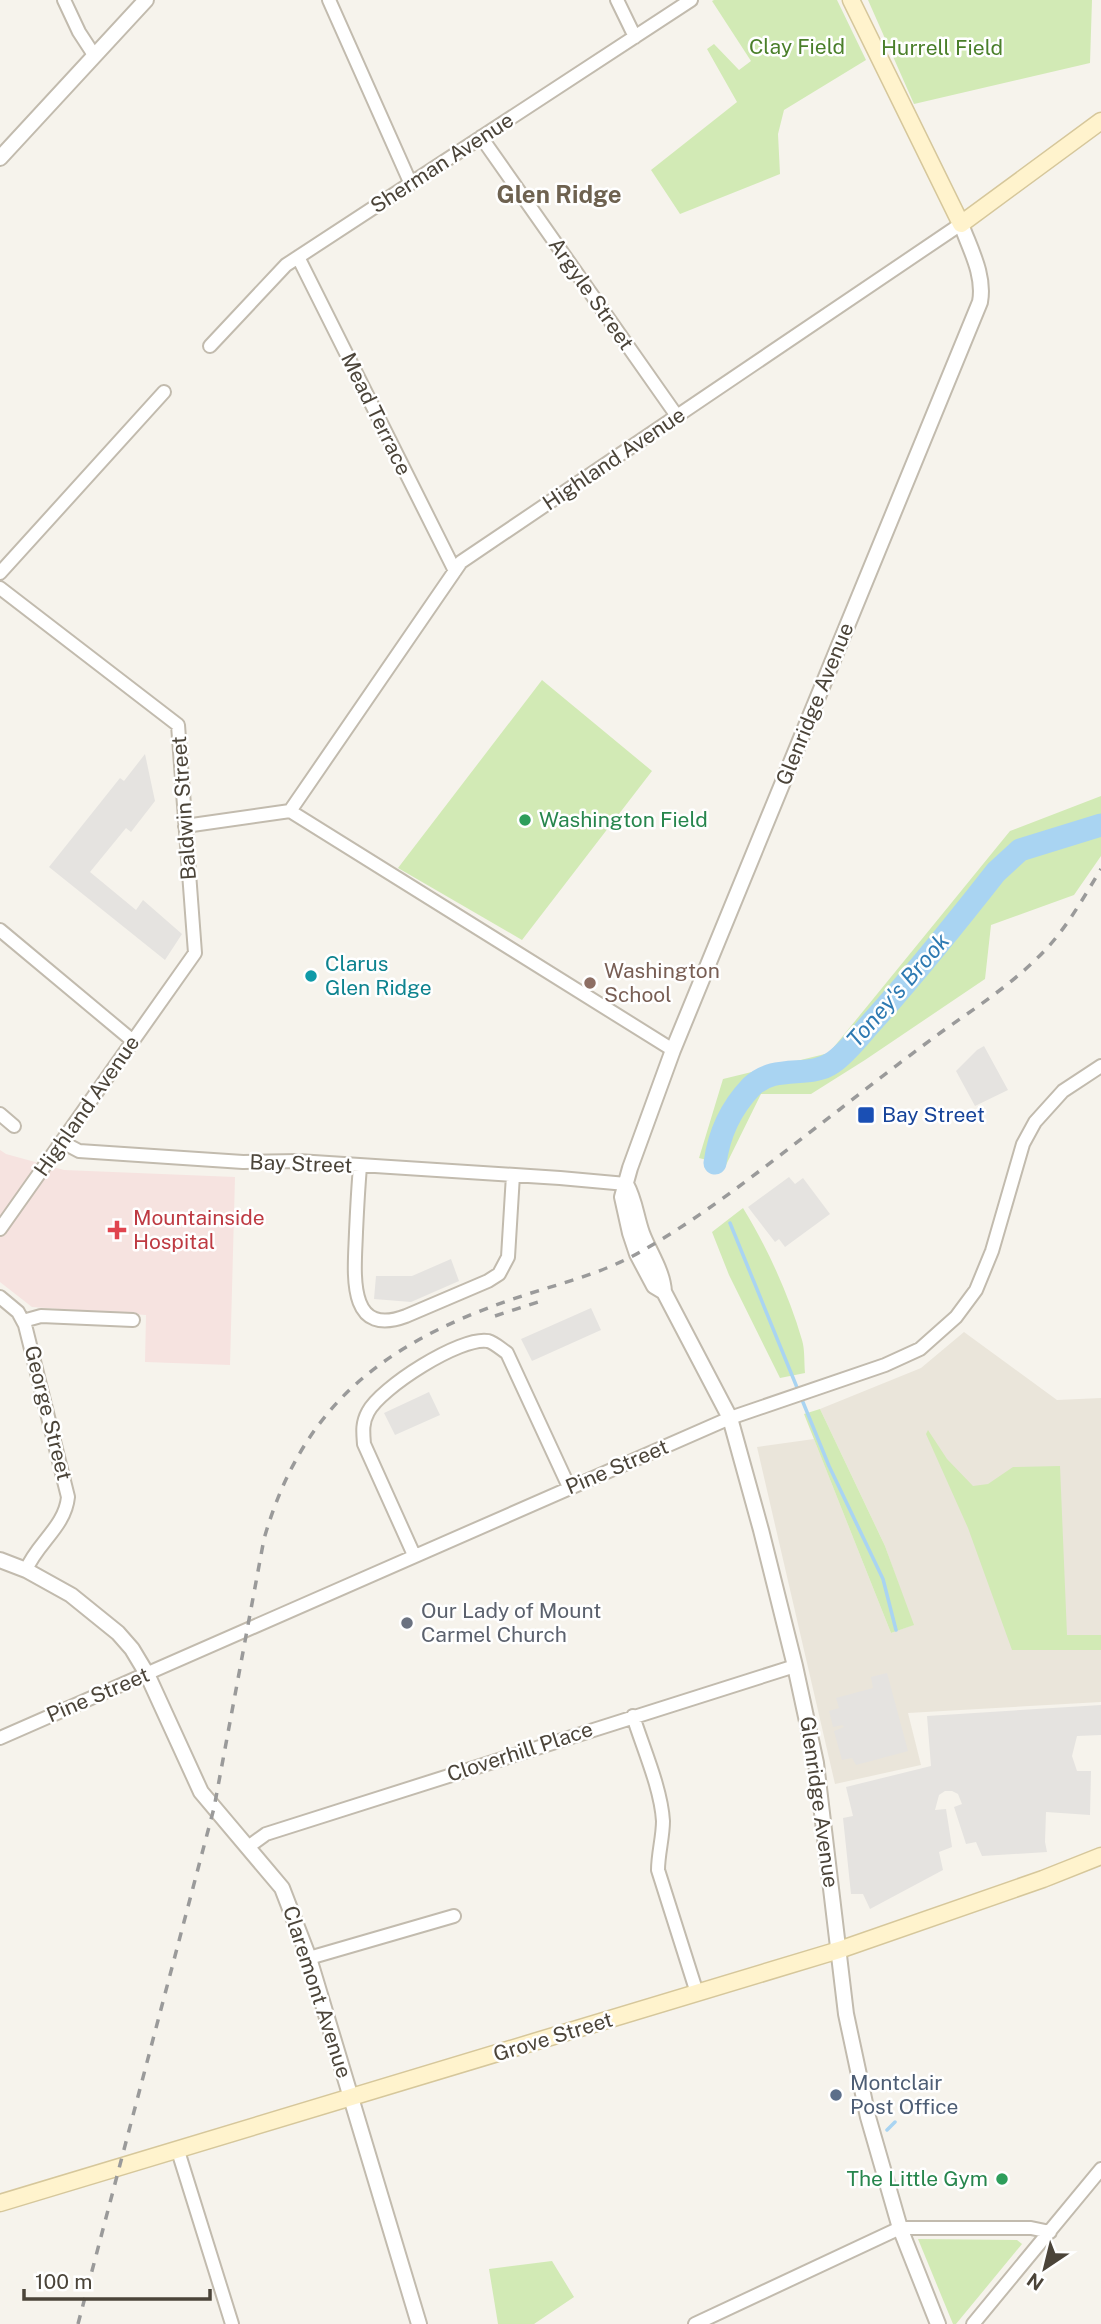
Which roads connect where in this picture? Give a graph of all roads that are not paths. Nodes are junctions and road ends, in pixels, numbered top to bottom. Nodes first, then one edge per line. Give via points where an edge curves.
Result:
1 (64, 0) edge
2 (146, 0) edge
3 (329, 0) edge
4 (617, 0) edge
5 (691, 0) edge
6 (851, 0) edge
7 (635, 37) junction
8 (98, 51) junction
9 (1101, 121) edge
10 (481, 137) junction
11 (0, 158) edge
12 (410, 182) junction
13 (961, 225) junction
14 (298, 257) junction
15 (210, 346) dead end
16 (164, 392) dead end
17 (677, 416) junction
18 (454, 571) junction
19 (0, 573) edge
20 (0, 588) edge
21 (290, 811) junction
22 (185, 826) junction
23 (0, 930) edge
24 (174, 982) joint
25 (133, 1041) junction
26 (673, 1050) junction
27 (1101, 1066) edge
28 (0, 1114) edge
29 (14, 1126) dead end
30 (62, 1142) junction
31 (359, 1167) junction
32 (513, 1175) junction
33 (626, 1184) junction
34 (0, 1229) edge
35 (0, 1297) edge
36 (133, 1320) dead end
37 (23, 1321) junction
38 (730, 1418) junction
39 (569, 1487) junction
40 (414, 1555) junction
41 (0, 1560) edge
42 (26, 1570) junction
43 (795, 1665) junction
44 (147, 1674) junction
45 (633, 1716) junction
46 (0, 1738) edge
47 (248, 1847) junction
48 (1101, 1856) edge
49 (454, 1916) dead end
50 (839, 1950) junction
51 (309, 1958) junction
52 (697, 1993) junction
53 (351, 2099) junction
54 (178, 2151) junction
55 (1101, 2169) edge
56 (0, 2203) edge
57 (900, 2228) junction
58 (1050, 2232) junction
59 (232, 2324) edge
60 (419, 2324) edge
61 (695, 2324) edge
62 (937, 2324) edge
63 (973, 2324) edge

1 - 8 street
2 - 8 street
3 - 12 street
4 - 7 street
5 - 7 street, Sherman Avenue
6 - 13 main road
7 - 10 street, Sherman Avenue
8 - 11 street
9 - 13 main road, Highland Avenue
10 - 12 street, Sherman Avenue
10 - 17 street, Argyle Street
12 - 14 street, Sherman Avenue
13 - 17 street, Highland Avenue
13 - 26 street, Glenridge Avenue via 980,275 981,302
14 - 15 street, Sherman Avenue
14 - 18 street, Mead Terrace
16 - 19 street
17 - 18 street, Highland Avenue
18 - 21 street, Highland Avenue
20 - 22 street, Baldwin Street via 178,725
21 - 22 street
21 - 26 street
22 - 24 street, Baldwin Street via 195,953
23 - 25 street
24 - 25 street, Highland Avenue
25 - 30 street, Highland Avenue
26 - 33 street, Glenridge Avenue
27 - 38 street, Pine Street via 1063,1091 1030,1130 985,1271 956,1317 910,1355
28 - 29 street
30 - 31 street, Bay Street via 79,1151
30 - 34 street, Highland Avenue
31 - 32 street, Bay Street
31 - 32 street via 354,1284 364,1311 382,1321 393,1321 499,1274 508,1257
32 - 33 street, Bay Street
33 - 38 street, Glenridge Avenue via 664,1292
35 - 37 street, George Street
36 - 37 street via 41,1316
37 - 42 street, George Street via 68,1497 65,1515
38 - 39 street, Pine Street
38 - 43 street, Glenridge Avenue
39 - 40 street, Pine Street
39 - 40 street via 507,1353 487,1341 465,1344 391,1388 368,1410 362,1427 364,1444
40 - 44 street, Pine Street
41 - 42 street, Claremont Avenue
42 - 44 street, Claremont Avenue via 99,1616 132,1648
43 - 45 street, Cloverhill Place
43 - 50 street, Glenridge Avenue via 816,1763
44 - 46 street, Pine Street
44 - 47 street, Claremont Avenue via 201,1792
45 - 47 street, Cloverhill Place via 266,1834
45 - 52 street via 661,1807 658,1870
47 - 51 street, Claremont Avenue via 282,1888
48 - 50 main road, Grove Street
49 - 51 street
50 - 52 main road, Grove Street
50 - 57 street, Glenridge Avenue via 846,2014 868,2117
51 - 53 street, Claremont Avenue
52 - 53 main road, Grove Street
53 - 54 main road, Grove Street
53 - 60 street, Claremont Avenue
54 - 56 main road, Grove Street
54 - 59 street
55 - 58 street
57 - 58 street
57 - 61 street
57 - 62 street, Glenridge Avenue
58 - 63 street

